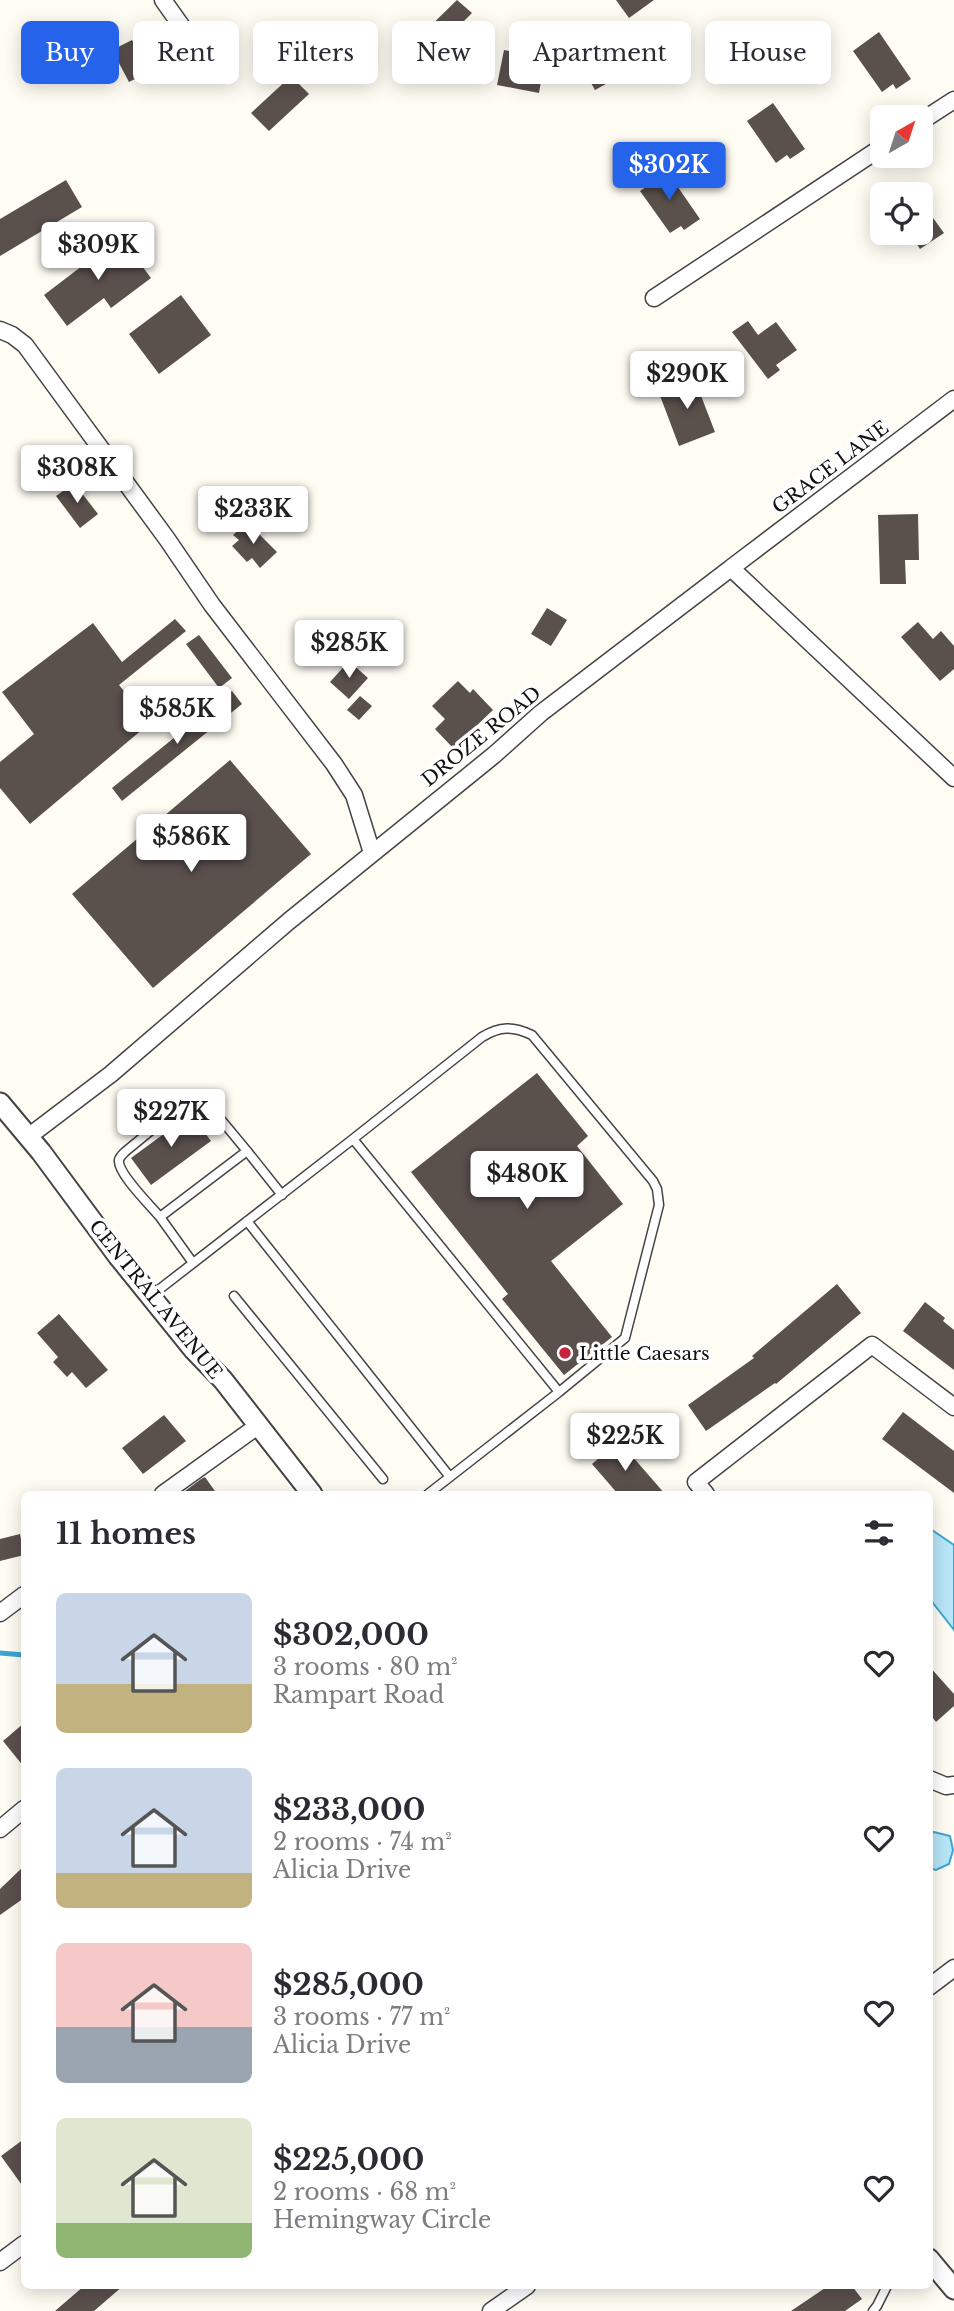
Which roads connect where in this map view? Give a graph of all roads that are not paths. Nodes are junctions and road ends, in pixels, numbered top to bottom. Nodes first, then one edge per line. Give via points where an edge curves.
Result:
1 (163, 0) edge
2 (178, 21) edge
3 (954, 100) edge
4 (933, 114) edge
5 (870, 155) edge
6 (654, 298) dead end
7 (0, 330) edge
8 (954, 399) edge
9 (731, 568) junction
10 (954, 778) edge
11 (372, 853) junction
12 (0, 1103) edge
13 (28, 1137) junction
14 (354, 1139) junction
15 (247, 1151) junction
16 (282, 1195) junction
17 (160, 1217) junction
18 (247, 1221) junction
19 (193, 1263) junction
20 (150, 1296) junction
21 (234, 1296) dead end
22 (559, 1392) junction
23 (954, 1407) edge
24 (259, 1425) junction
25 (450, 1477) junction
26 (383, 1479) dead end
27 (167, 1491) edge
28 (310, 1491) edge
29 (432, 1491) edge
30 (704, 1491) edge
31 (21, 1597) edge
32 (0, 1613) edge
33 (933, 1781) edge
34 (954, 1785) edge
35 (21, 1812) edge
36 (0, 1829) edge
37 (954, 1968) edge
38 (933, 1984) edge
39 (21, 2246) edge
40 (0, 2262) edge
41 (933, 2264) edge
42 (523, 2289) edge
43 (886, 2289) edge
44 (954, 2289) edge
45 (491, 2311) edge
46 (873, 2311) edge

1 - 2 street
3 - 4 street
5 - 6 street
7 - 11 street via 25,345 212,605 334,764 354,794
8 - 9 street, GRACE LANE
9 - 10 street
9 - 11 street, DROZE ROAD via 541,713
11 - 13 street, DROZE ROAD via 111,1074
12 - 13 street, CENTRAL AVENUE
13 - 20 street, CENTRAL AVENUE
14 - 16 lane
14 - 22 lane
14 - 22 lane via 482,1037 493,1030 514,1028 532,1035 653,1181 659,1205 625,1338
15 - 16 lane
15 - 17 lane
15 - 17 lane via 208,1104 191,1100 182,1105 119,1162
16 - 18 lane
17 - 19 lane
18 - 19 lane
18 - 25 lane
19 - 20 lane
20 - 24 street, CENTRAL AVENUE
21 - 26 lane
22 - 25 lane
23 - 30 street via 872,1345 696,1482
24 - 27 street
24 - 28 street, CENTRAL AVENUE
25 - 29 lane
31 - 32 street
33 - 34 street
35 - 36 street
37 - 38 street
39 - 40 street
41 - 44 street
42 - 45 street
43 - 46 lane

